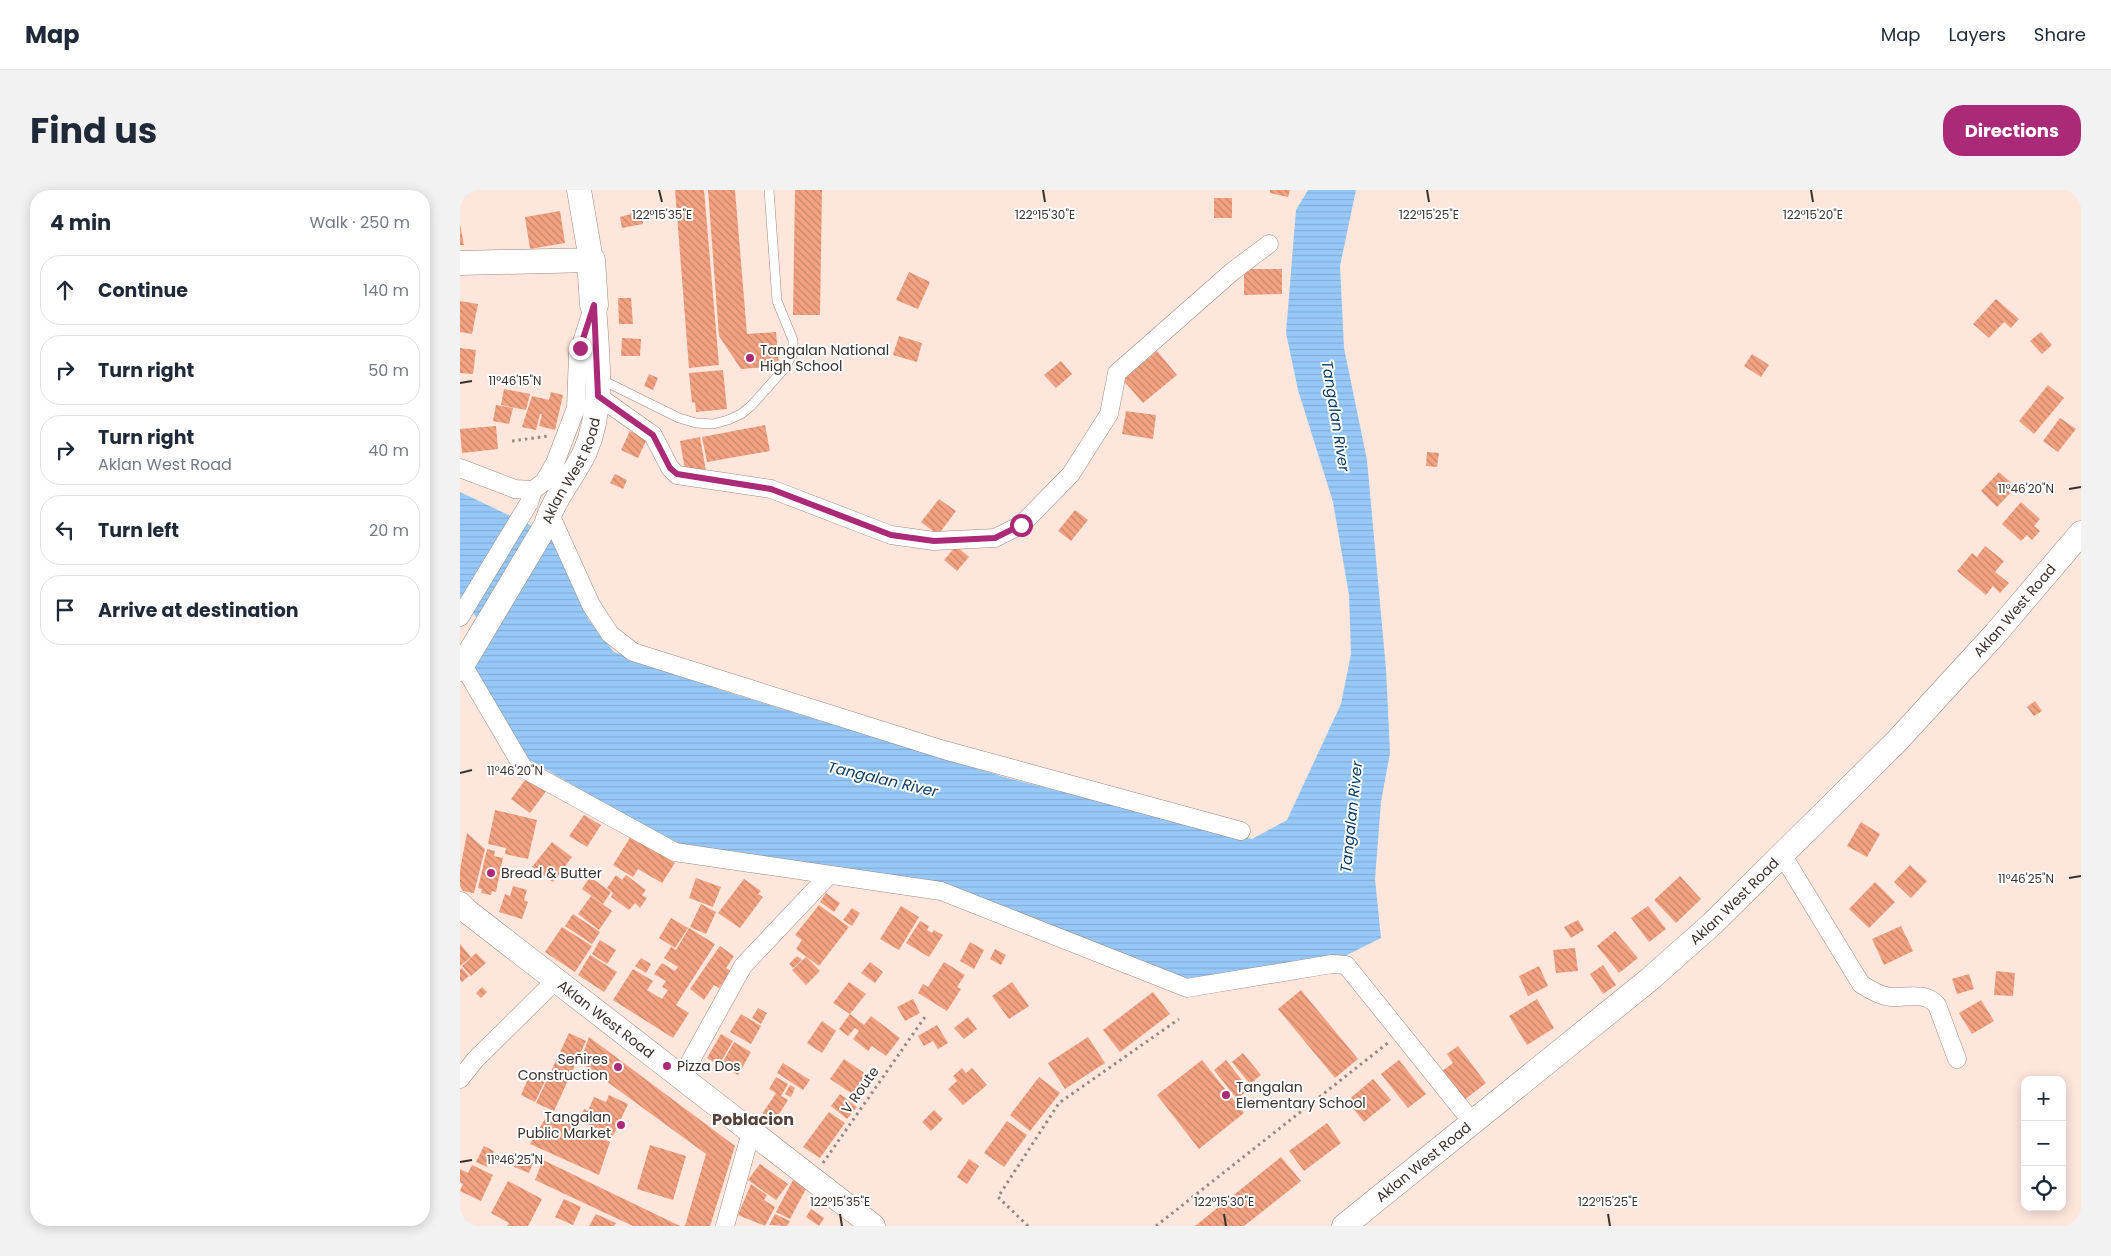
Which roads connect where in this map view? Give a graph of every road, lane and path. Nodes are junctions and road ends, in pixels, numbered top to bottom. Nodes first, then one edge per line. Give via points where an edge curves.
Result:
1 (579, 190) edge
2 (770, 190) edge
3 (1269, 244) dead end
4 (591, 260) junction
5 (460, 263) edge
6 (594, 305) junction
7 (598, 387) junction
8 (568, 425) junction
9 (512, 441) dead end
10 (460, 468) edge
11 (539, 508) junction
12 (2081, 533) edge
13 (460, 617) edge
14 (461, 667) edge
15 (1241, 831) dead end
16 (1783, 856) junction
17 (828, 875) junction
18 (460, 904) edge
19 (556, 980) junction
20 (926, 1014) dead end
21 (1179, 1019) dead end
22 (1400, 1033) junction
23 (1956, 1059) dead end
24 (681, 1078) junction
25 (460, 1079) edge
26 (1473, 1123) junction
27 (751, 1132) junction
28 (812, 1178) junction
29 (725, 1226) edge
30 (873, 1226) edge
31 (1028, 1226) edge
32 (1156, 1226) edge
33 (1344, 1226) edge

1 - 4 main road, Aklan West Road
2 - 7 lane via 777,302 792,334 794,347 788,364 751,406 728,420 713,424 679,418
3 - 7 street via 1232,271 1117,373 1109,414 1071,474 1021,525 995,538 934,541 891,535 771,489 677,474 670,468 653,435
4 - 5 main road
4 - 6 main road, Aklan West Road
6 - 7 main road, Aklan West Road
6 - 8 street via 578,354 577,400
7 - 11 main road, Aklan West Road via 592,435 579,465
8 - 9 path via 550,436
8 - 11 street via 544,482
10 - 11 street via 514,489
11 - 13 street
11 - 14 main road, Aklan West Road via 480,634
11 - 15 street via 591,605 610,634 633,652 944,750
12 - 16 main road, Aklan West Road via 1903,735
14 - 17 street via 524,769 675,852
16 - 23 street via 1861,984 1874,993 1890,997 1931,998 1937,1006
16 - 26 main road, Aklan West Road via 1650,979
17 - 22 street via 941,891 1187,988 1332,964 1346,965
17 - 24 street via 743,966
18 - 19 main road, Aklan West Road
19 - 24 main road, Aklan West Road
19 - 25 street
20 - 28 path, V Route
21 - 31 path via 1059,1103 998,1197
22 - 26 street
22 - 32 path
24 - 27 main road, Aklan West Road
26 - 33 main road, Aklan West Road
27 - 28 main road, Aklan West Road
27 - 29 street
28 - 30 main road, Aklan West Road

